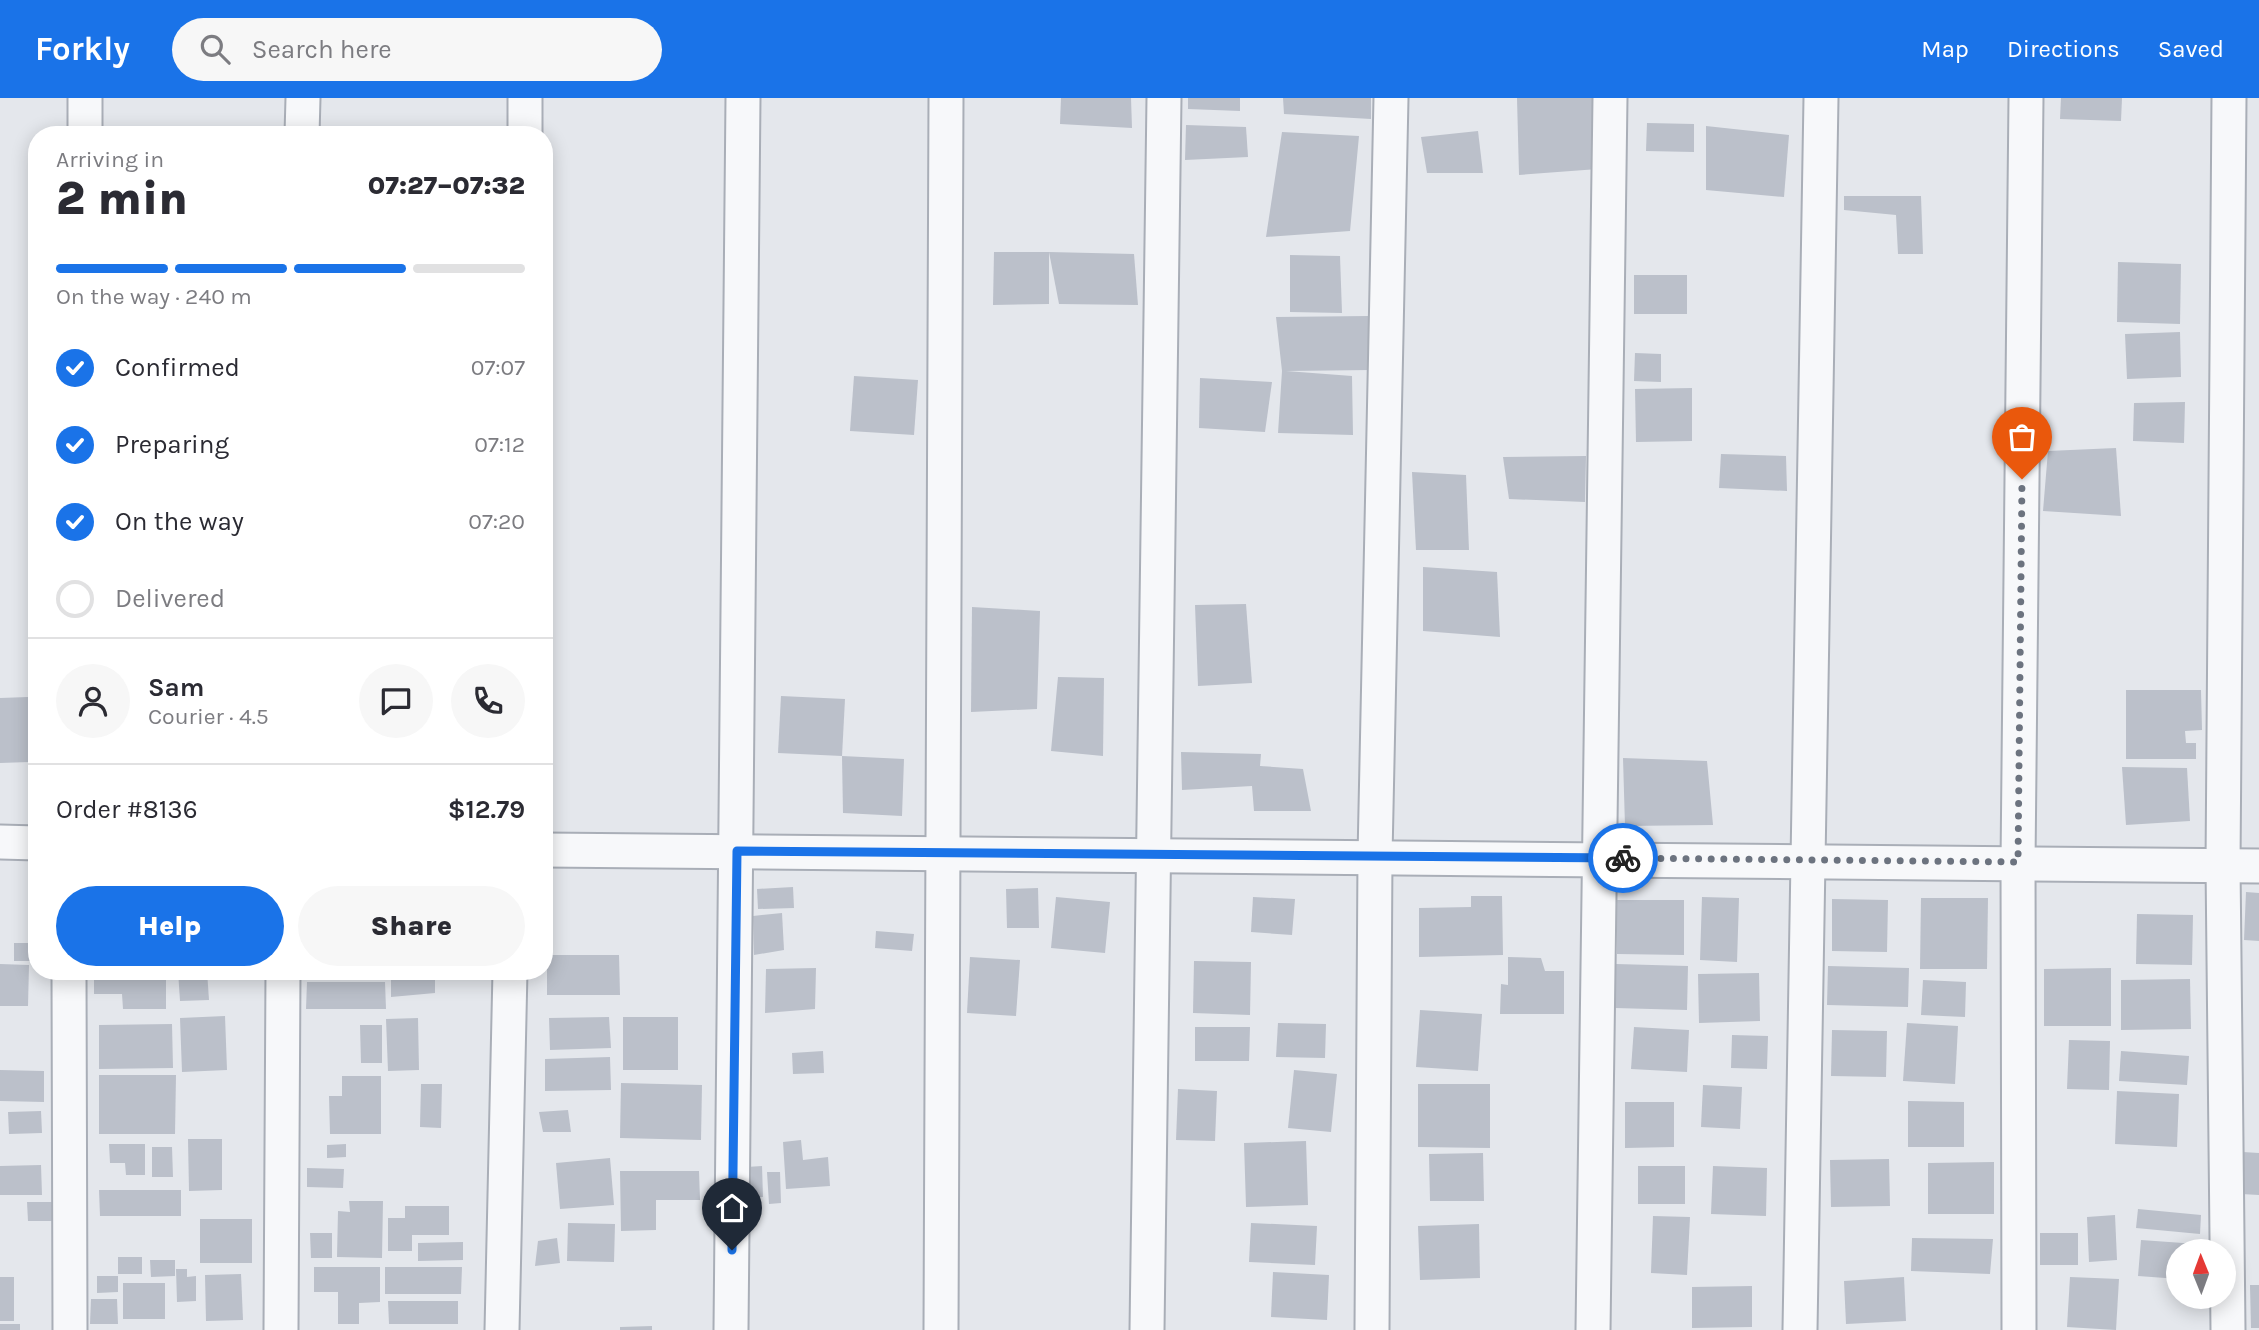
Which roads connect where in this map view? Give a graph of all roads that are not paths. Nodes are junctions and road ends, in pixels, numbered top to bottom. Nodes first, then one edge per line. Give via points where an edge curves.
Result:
1 (85, 98) edge
2 (303, 98) edge
3 (525, 98) edge
4 (743, 98) edge
5 (946, 98) edge
6 (1164, 98) edge
7 (1391, 98) edge
8 (1610, 98) edge
9 (1821, 98) edge
10 (2026, 98) edge
11 (2229, 98) edge
12 (85, 126) edge
13 (302, 126) edge
14 (525, 126) edge
15 (0, 842) edge
16 (28, 843) edge
17 (553, 849) edge
18 (737, 851) junction
19 (944, 853) junction
20 (1152, 856) junction
21 (1375, 856) junction
22 (1597, 858) junction
23 (1810, 860) junction
24 (2018, 862) junction
25 (2223, 865) junction
26 (2259, 866) edge
27 (69, 980) edge
28 (283, 980) edge
29 (510, 980) edge
30 (70, 1330) edge
31 (281, 1330) edge
32 (502, 1330) edge
33 (731, 1330) edge
34 (941, 1330) edge
35 (1147, 1330) edge
36 (1371, 1330) edge
37 (1593, 1330) edge
38 (1800, 1330) edge
39 (2019, 1330) edge
40 (2228, 1330) edge

1 - 12 street
2 - 13 street
3 - 14 street
4 - 18 street
5 - 19 street
6 - 20 street
7 - 21 street
8 - 22 street
9 - 23 street
10 - 24 street
11 - 25 street
15 - 16 street
17 - 18 street
18 - 19 street
18 - 33 street
19 - 20 street
19 - 34 street
20 - 21 street
20 - 35 street
21 - 22 street
21 - 36 street
22 - 23 street
22 - 37 street
23 - 24 street
23 - 38 street
24 - 25 street
24 - 39 street
25 - 26 street
25 - 40 street
27 - 30 street
28 - 31 street
29 - 32 street

